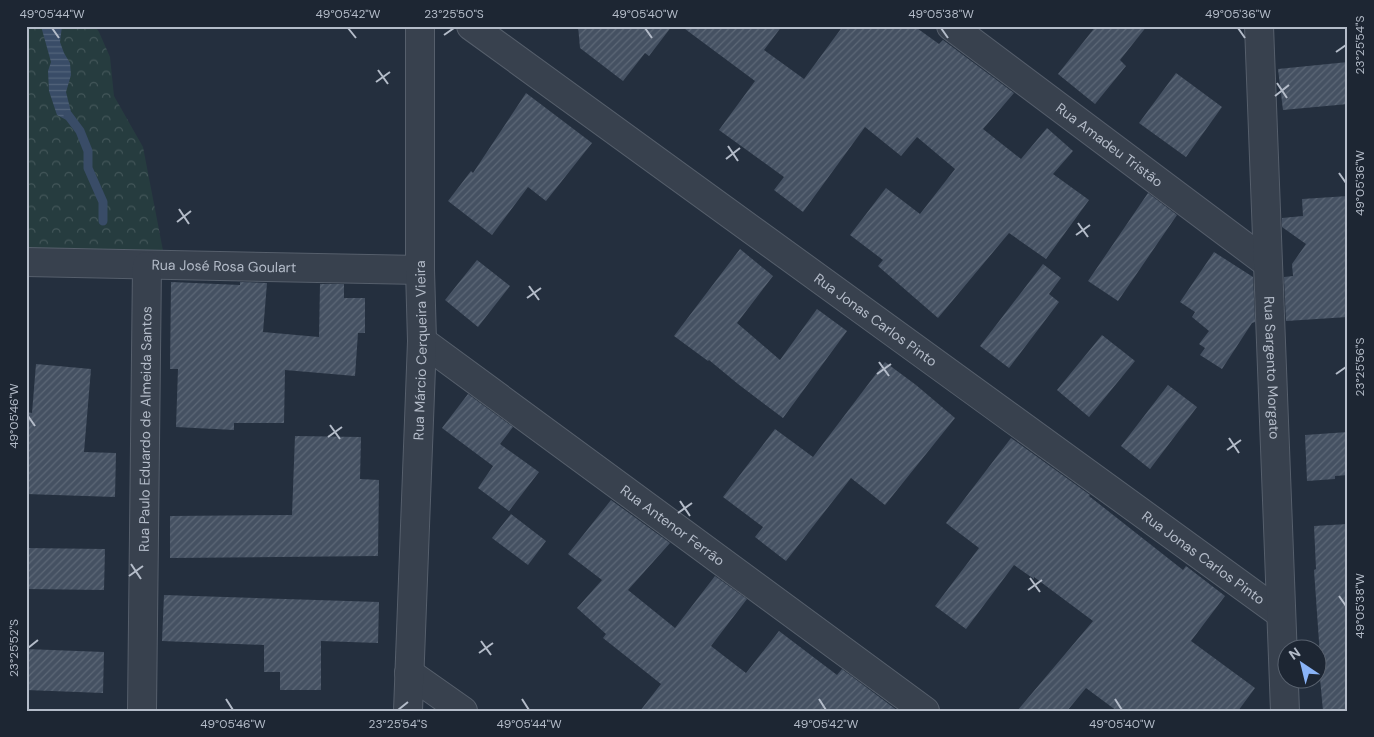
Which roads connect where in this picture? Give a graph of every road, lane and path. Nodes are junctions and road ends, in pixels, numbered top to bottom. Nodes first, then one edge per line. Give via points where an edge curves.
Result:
1 (420, 26) edge
2 (470, 26) edge
3 (950, 26) edge
4 (1259, 26) edge
5 (26, 262) edge
6 (1267, 263) junction
7 (147, 266) junction
8 (420, 270) junction
9 (422, 341) junction
10 (1281, 614) junction
11 (410, 673) junction
12 (142, 711) edge
13 (408, 711) edge
14 (463, 711) edge
15 (925, 711) edge
16 (1285, 711) edge

1 - 8 street, Rua Márcio Cerqueira Vieira
2 - 10 street, Rua Jonas Carlos Pinto
3 - 6 street, Rua Amadeu Tristão
4 - 6 street, Rua Sargento Morgato
5 - 7 street, Rua José Rosa Goulart
6 - 10 street, Rua Sargento Morgato
7 - 8 street, Rua José Rosa Goulart
7 - 12 street, Rua Paulo Eduardo de Almeida Santos
8 - 9 street, Rua Márcio Cerqueira Vieira
9 - 11 street, Rua Márcio Cerqueira Vieira
9 - 15 street, Rua Antenor Ferrão
10 - 16 street, Rua Sargento Morgato
11 - 13 street, Rua Márcio Cerqueira Vieira
11 - 14 street

